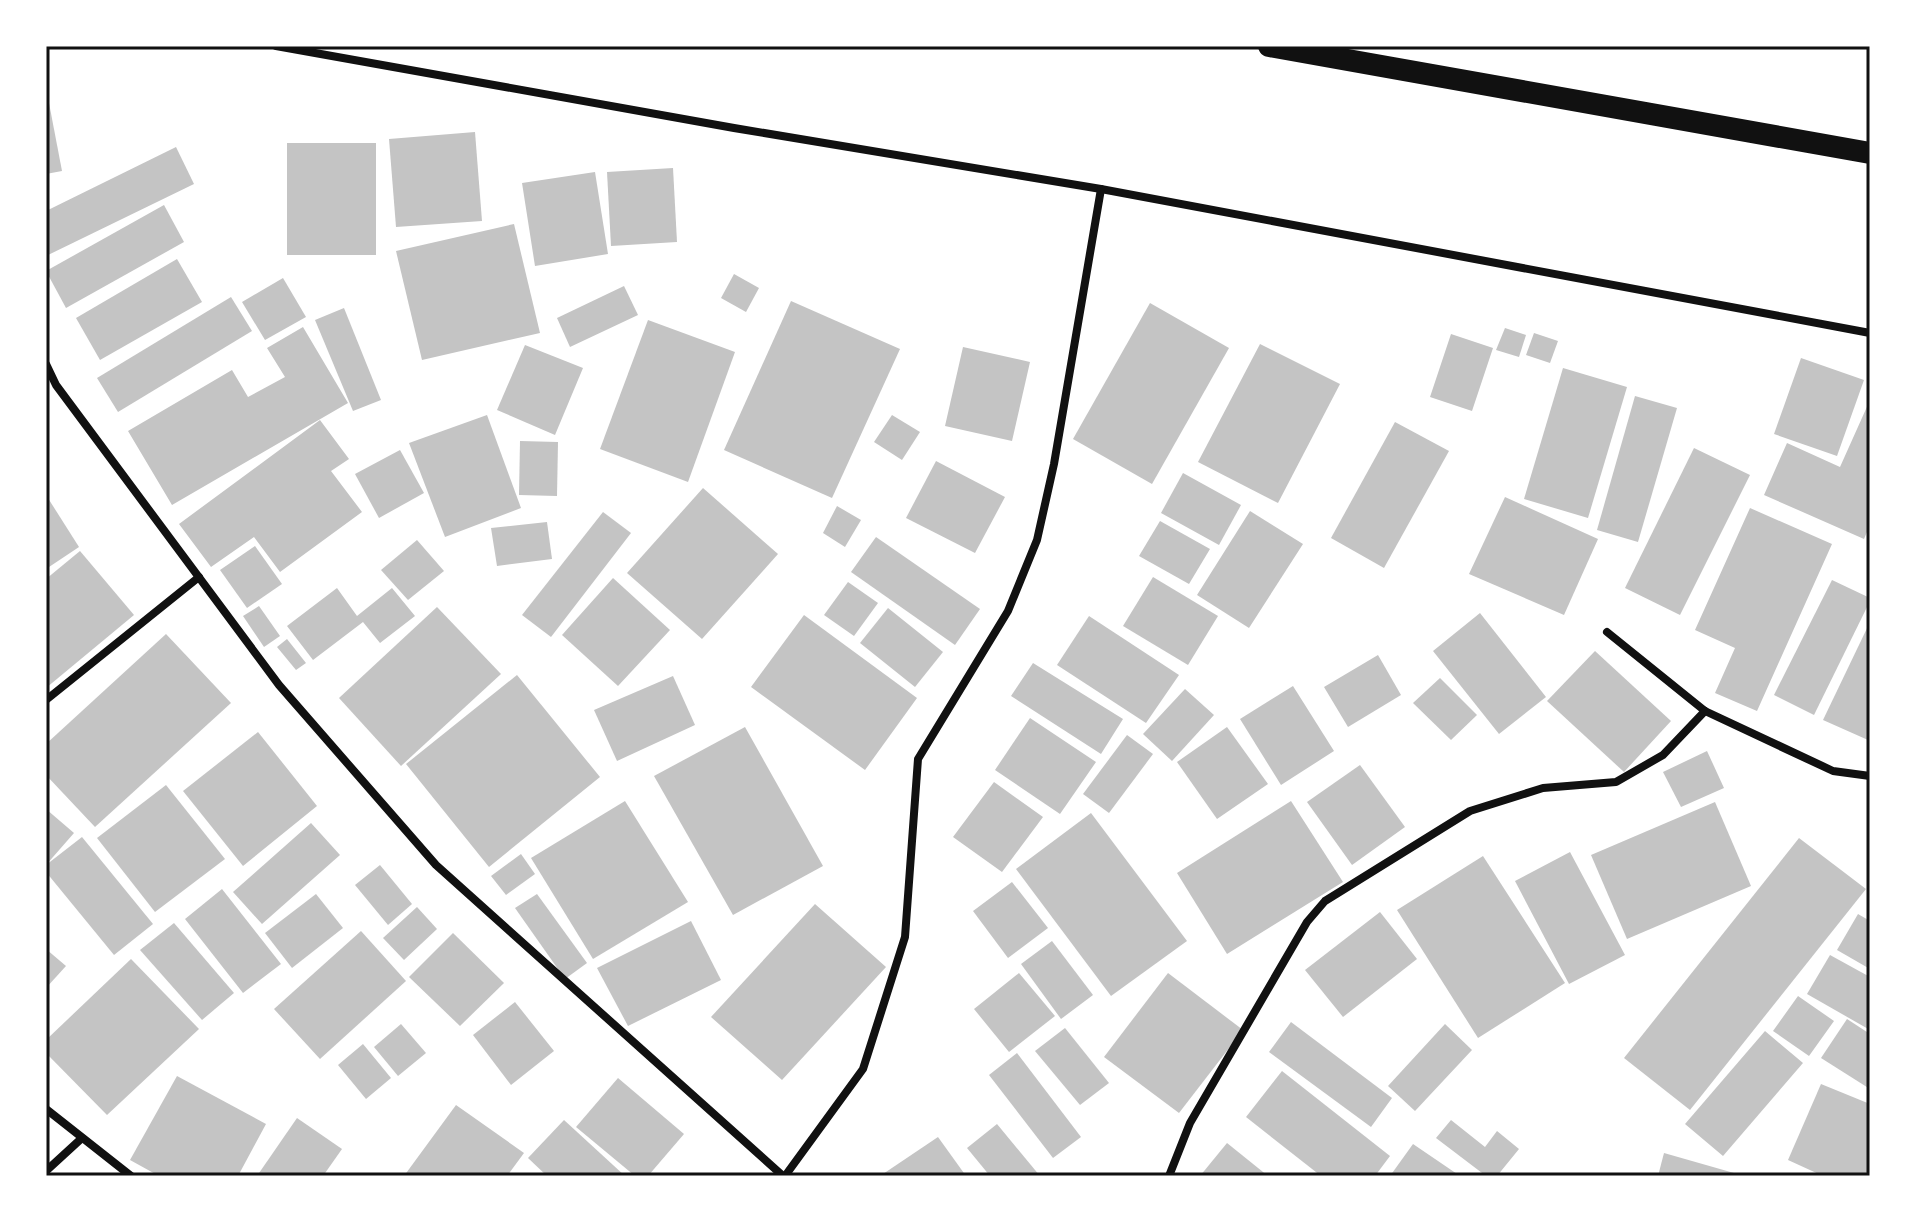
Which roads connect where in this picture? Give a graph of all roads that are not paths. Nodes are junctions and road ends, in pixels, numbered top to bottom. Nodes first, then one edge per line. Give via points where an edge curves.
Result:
1 (276, 46) edge
2 (1269, 46) edge
3 (1870, 153) edge
4 (1101, 189) junction
5 (1870, 333) edge
6 (46, 364) edge
7 (199, 577) junction
8 (1607, 632) dead end
9 (46, 700) edge
10 (1705, 711) junction
11 (1870, 776) edge
12 (46, 1109) edge
13 (82, 1138) junction
14 (46, 1171) edge
15 (131, 1176) edge
16 (784, 1176) edge
17 (1169, 1176) edge

1 - 4 street
2 - 3 highway
4 - 5 street
4 - 16 street via 1037,540 1008,611 918,759 905,937 863,1069
6 - 7 street via 56,385
7 - 9 street
7 - 16 street via 279,685 436,865
8 - 10 street
10 - 11 street via 1833,771
10 - 17 street via 1663,755 1616,782 1543,788 1470,811 1325,901 1307,922 1190,1123
12 - 13 street
13 - 14 street
13 - 15 street

